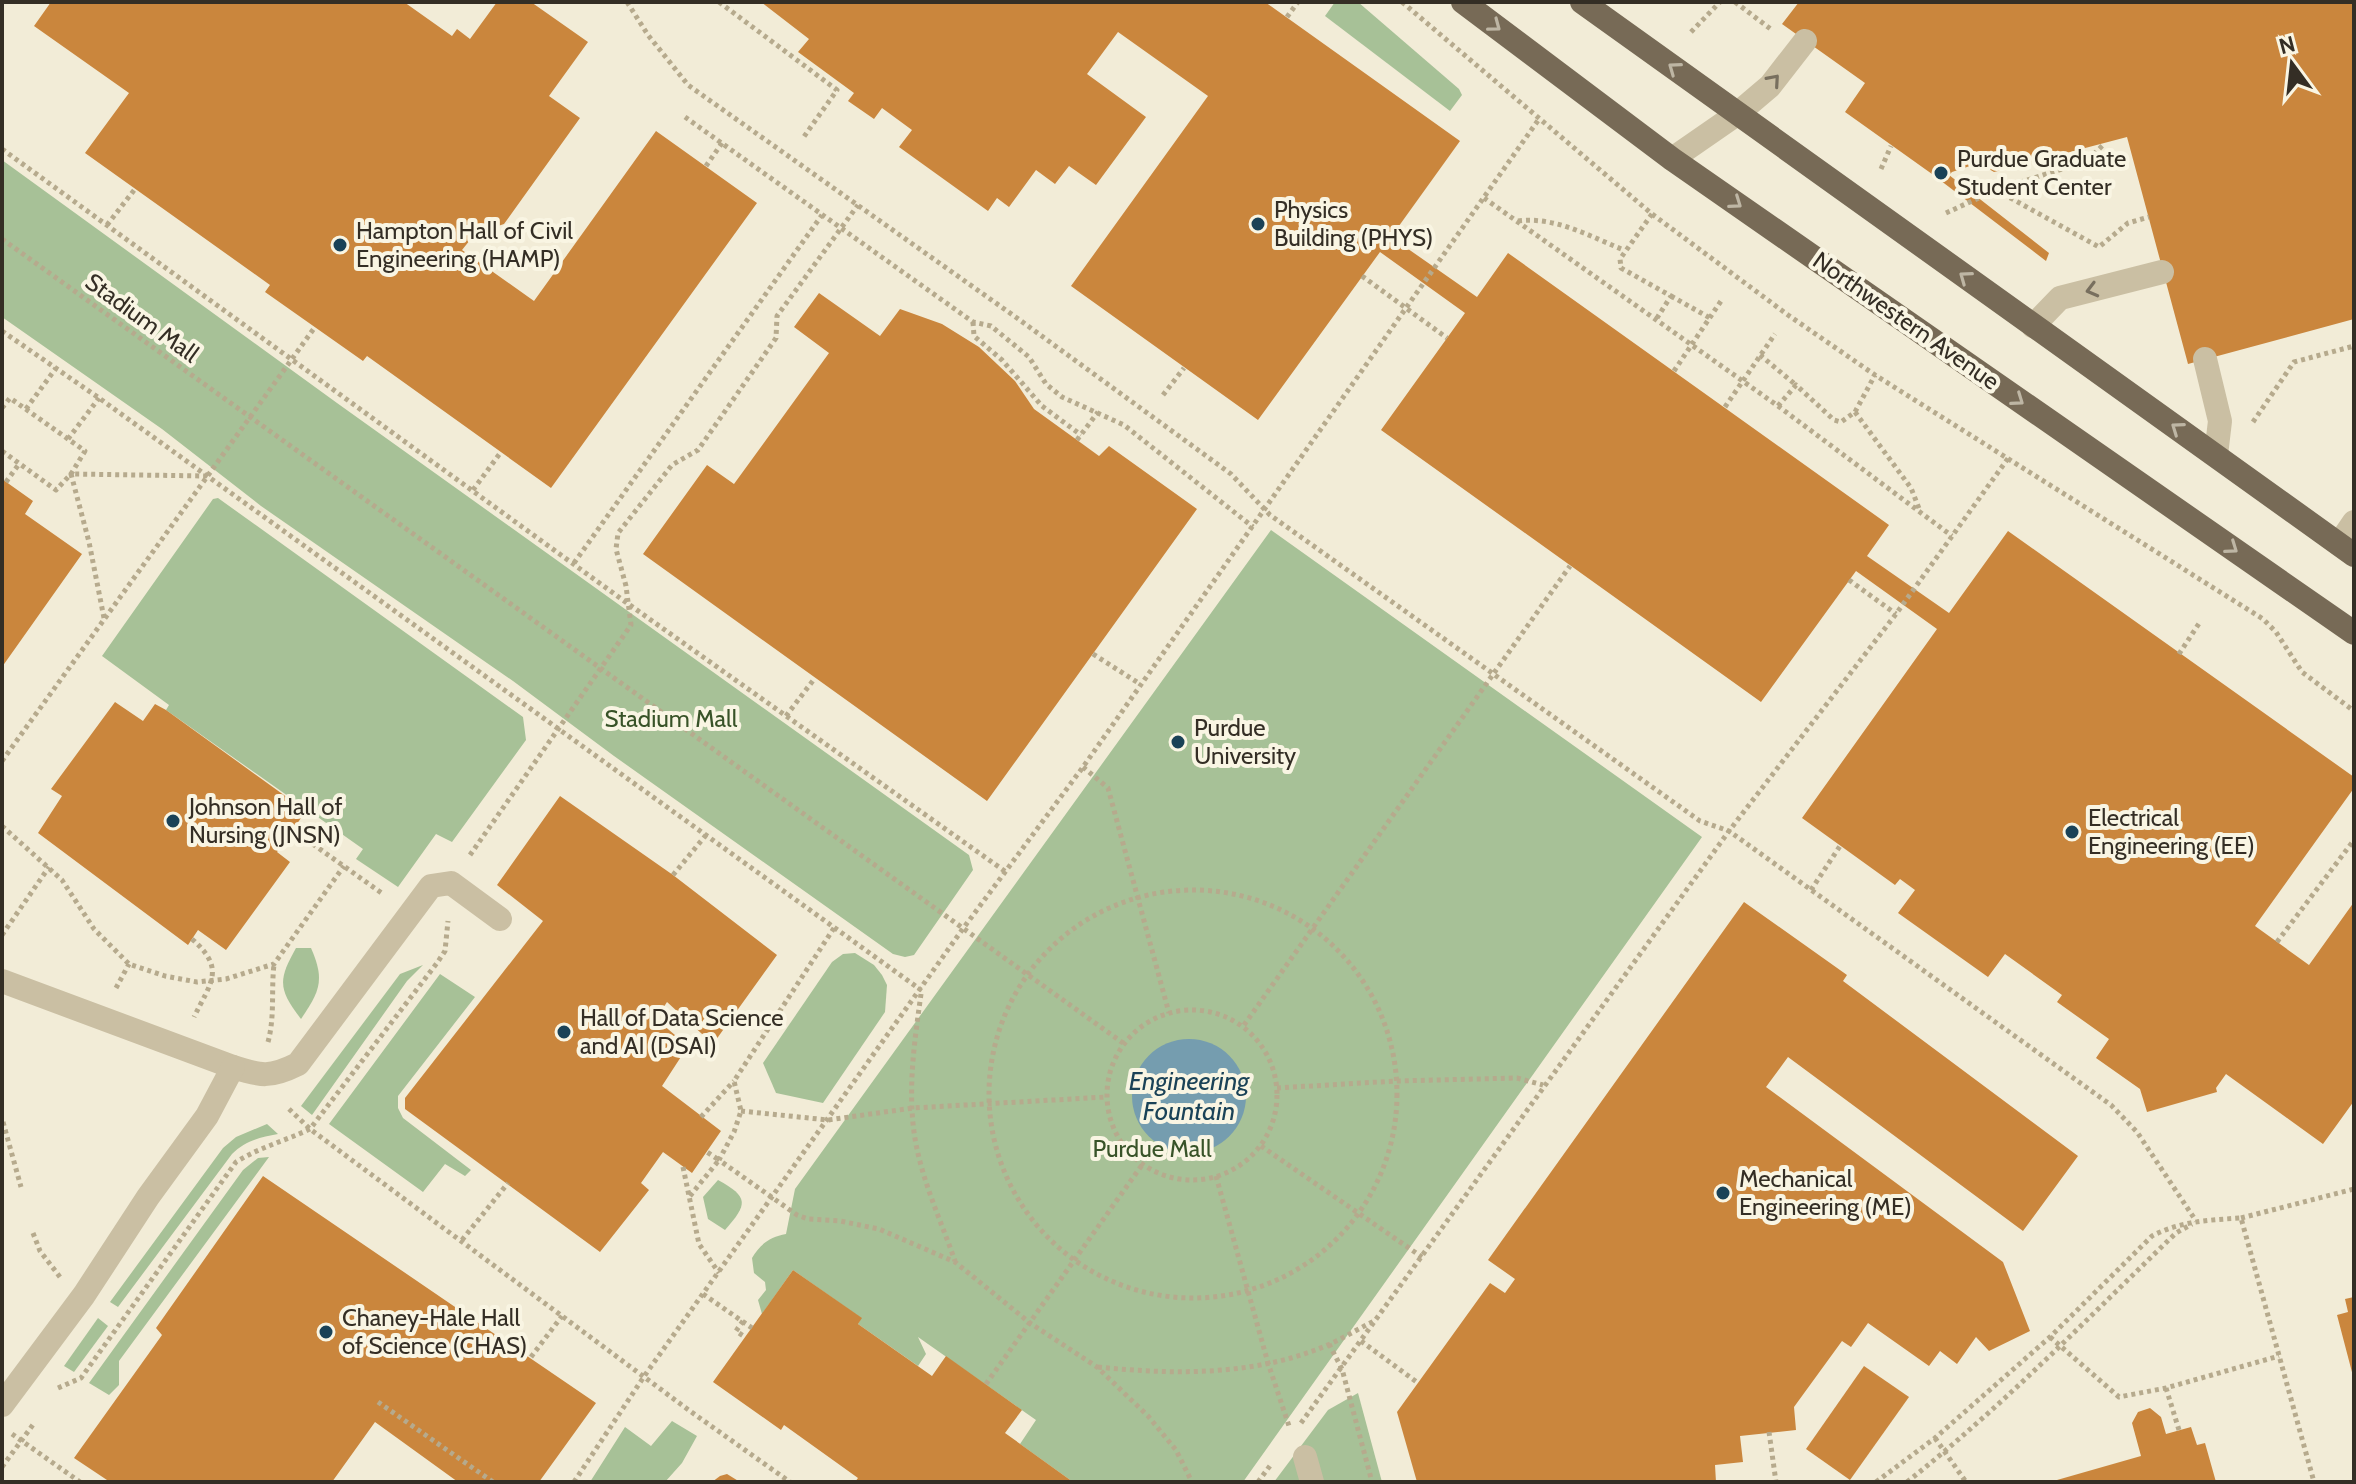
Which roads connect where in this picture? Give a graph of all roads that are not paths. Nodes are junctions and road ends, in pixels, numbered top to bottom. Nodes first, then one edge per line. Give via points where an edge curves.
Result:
1 (1463, 2) edge
2 (1582, 2) edge
3 (1805, 41) dead end
4 (1737, 114) junction
5 (1672, 159) junction
6 (2162, 272) dead end
7 (2033, 326) junction
8 (2205, 359) dead end
9 (2216, 455) junction
10 (2354, 522) edge
11 (2347, 550) edge
12 (2354, 633) edge
13 (500, 919) dead end
14 (2, 981) edge
15 (233, 1067) junction
16 (2, 1405) edge
17 (1305, 1457) dead end
18 (1312, 1482) edge

1 -> 5 main road, Northwestern Avenue
4 -> 2 main road
4 -> 3 street via 1770,86
4 - 5 street
7 -> 4 main road
5 -> 12 main road, Northwestern Avenue
6 -> 7 street via 2060,298
9 -> 7 main road
8 - 9 street via 2220,421
9 - 11 main road
10 - 11 street
13 - 15 street via 451,883 431,886 298,1064 275,1075
14 - 15 street
15 - 16 street via 207,1116
17 - 18 street

